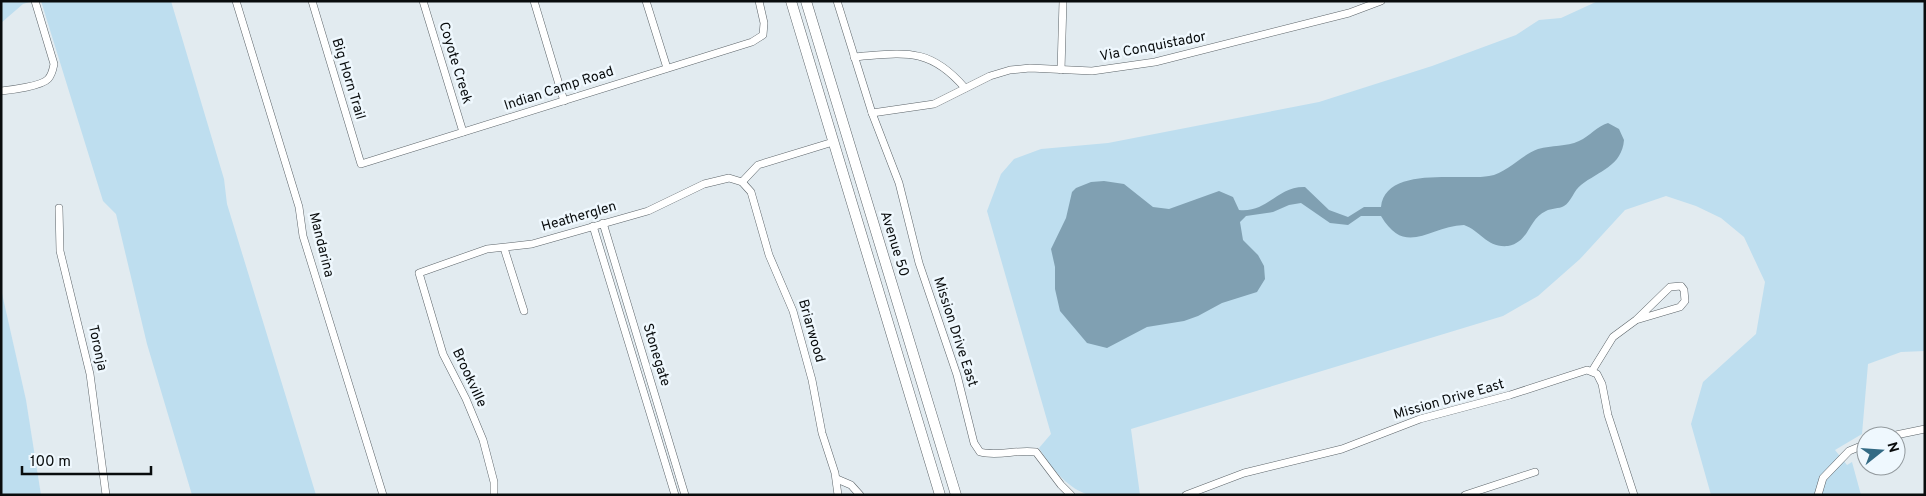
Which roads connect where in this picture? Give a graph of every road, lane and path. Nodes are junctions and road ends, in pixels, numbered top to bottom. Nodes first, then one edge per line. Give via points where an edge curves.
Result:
1 (35, 1) edge
2 (236, 1) edge
3 (312, 1) edge
4 (423, 1) edge
5 (534, 1) edge
6 (646, 1) edge
7 (759, 1) edge
8 (791, 1) edge
9 (806, 1) edge
10 (837, 1) edge
11 (1063, 1) edge
12 (1381, 1) edge
13 (854, 57) junction
14 (667, 68) junction
15 (1060, 70) junction
16 (965, 88) junction
17 (1, 91) edge
18 (564, 100) junction
19 (872, 113) junction
20 (463, 132) junction
21 (833, 142) junction
22 (361, 164) joint
23 (742, 182) junction
24 (59, 208) dead end
25 (603, 223) junction
26 (593, 226) junction
27 (504, 248) junction
28 (419, 273) joint
29 (624, 292) junction
30 (614, 296) junction
31 (524, 311) dead end
32 (1636, 320) junction
33 (636, 330) junction
34 (626, 333) junction
35 (643, 354) junction
36 (633, 357) junction
37 (1592, 371) junction
38 (650, 378) junction
39 (640, 380) junction
40 (658, 405) junction
41 (648, 408) junction
42 (1925, 429) edge
43 (1906, 433) edge
44 (668, 438) junction
45 (658, 440) junction
46 (1856, 448) edge
47 (678, 472) junction
48 (1535, 472) dead end
49 (669, 474) junction
50 (836, 479) junction
51 (838, 494) edge
52 (106, 495) edge
53 (382, 495) edge
54 (494, 495) edge
55 (675, 495) edge
56 (685, 495) edge
57 (860, 495) edge
58 (940, 495) edge
59 (956, 495) edge
60 (1071, 495) edge
61 (1186, 495) edge
62 (1465, 495) edge
63 (1634, 495) edge
64 (1818, 495) edge

1 - 17 street via 54,64 52,73 48,80 35,85
2 - 53 street, Mandarina
3 - 22 street, Big Horn Trail
4 - 20 street, Coyote Creek
5 - 18 street
6 - 14 street
7 - 14 street, Indian Camp Road via 763,34 752,42
8 - 21 main road, Avenue 50
9 - 59 main road, Avenue 50
10 - 13 street
11 - 15 street
12 - 15 street, Via Conquistador via 1349,13 1155,62 1112,69
13 - 16 street via 902,53 933,59
13 - 19 street
14 - 18 street, Indian Camp Road
15 - 16 street, Via Conquistador via 1010,70
16 - 19 street, Via Conquistador via 934,104
18 - 20 street, Indian Camp Road
19 - 60 street, Mission Drive East via 899,183 919,263 957,375 974,443 980,452 990,455 1021,450 1036,452
20 - 22 street, Indian Camp Road
21 - 23 street via 758,165
21 - 58 main road, Avenue 50
23 - 25 street, Heatherglen via 729,178 704,184 648,210
23 - 50 street, Briarwood via 751,192 769,255 793,312
24 - 52 street, Toronja via 60,251 90,374
25 - 26 street, Heatherglen
25 - 29 street, Stonegate
26 - 27 street, Heatherglen via 532,244
26 - 30 street, Stonegate
27 - 28 street, Heatherglen via 487,249
27 - 31 street
28 - 54 street, Brookville via 443,354 483,440 494,482
29 - 30 street
29 - 33 street, Stonegate
30 - 34 street, Stonegate
32 - 32 street via 1680,307 1685,301 1684,290 1681,286 1670,287
32 - 37 street via 1612,337
33 - 34 street
33 - 35 street, Stonegate
34 - 36 street, Stonegate
35 - 36 street
35 - 38 street, Stonegate
36 - 39 street, Stonegate
37 - 61 street, Mission Drive East via 1583,370 1510,395 1420,419 1342,449 1244,473
37 - 63 street via 1602,384 1608,415
38 - 39 street
38 - 40 street, Stonegate
39 - 41 street, Stonegate
40 - 41 street
40 - 44 street, Stonegate
41 - 45 street, Stonegate
42 - 43 street
44 - 45 street
44 - 47 street, Stonegate
45 - 49 street, Stonegate
46 - 64 street via 1849,451 1823,478
47 - 49 street
47 - 56 street, Stonegate
48 - 62 street
49 - 55 street, Stonegate
50 - 51 street, Briarwood
50 - 57 street via 851,485

